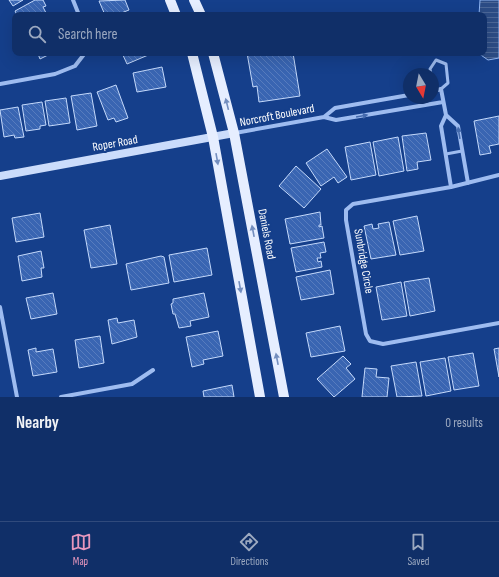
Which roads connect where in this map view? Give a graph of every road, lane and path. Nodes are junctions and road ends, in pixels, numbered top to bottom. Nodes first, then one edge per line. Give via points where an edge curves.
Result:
1 (73, 0) edge
2 (170, 0) edge
3 (194, 0) edge
4 (78, 12) edge
5 (175, 12) edge
6 (200, 12) edge
7 (83, 56) edge
8 (193, 56) edge
9 (214, 56) edge
10 (431, 68) edge
11 (0, 84) edge
12 (441, 89) joint
13 (403, 96) edge
14 (443, 102) junction
15 (446, 116) junction
16 (324, 117) junction
17 (234, 133) junction
18 (213, 137) junction
19 (462, 151) junction
20 (446, 154) junction
21 (499, 175) edge
22 (0, 176) edge
23 (468, 183) junction
24 (451, 187) junction
25 (0, 307) edge
26 (499, 323) edge
27 (153, 370) dead end
28 (17, 397) edge
29 (60, 397) edge
30 (260, 397) edge
31 (284, 397) edge

1 - 4 street
2 - 5 main road
3 - 6 main road
7 - 11 street via 75,66 55,74
8 - 18 main road
17 -> 9 main road, Daniels Road
10 - 12 lane via 436,60 446,64 448,83
12 - 14 street
13 - 16 street, Norcroft Boulevard via 335,108
14 - 15 street
16 -> 14 street, Norcroft Boulevard via 336,120
19 -> 15 street via 458,126
15 - 20 street via 441,126
16 - 17 street, Norcroft Boulevard
17 - 18 street, Roper Road
31 -> 17 main road, Daniels Road
18 - 22 street, Roper Road
18 -> 30 main road
19 - 20 lane
19 - 23 street
20 - 24 street
21 - 23 street, Sunbridge Circle
23 - 24 street, Sunbridge Circle
24 - 26 street, Sunbridge Circle via 353,204 346,210 366,334 370,341 382,344
25 - 28 street
27 - 29 street via 132,384

